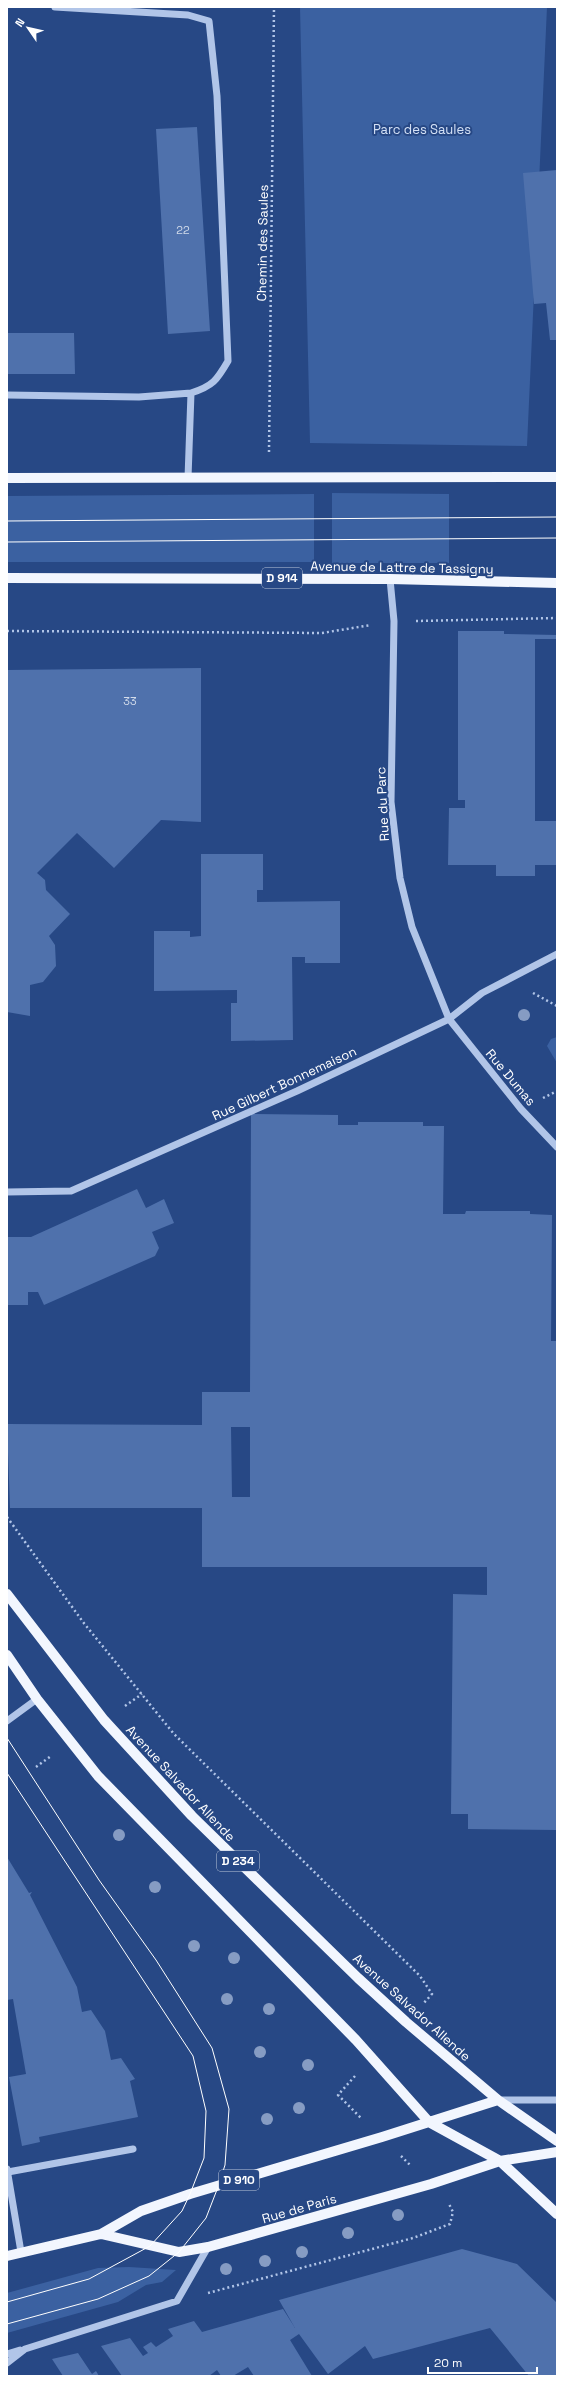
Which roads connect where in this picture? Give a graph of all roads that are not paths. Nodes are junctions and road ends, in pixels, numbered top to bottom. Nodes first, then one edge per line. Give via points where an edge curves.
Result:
1 (55, 7) edge
2 (191, 393) junction
3 (7, 395) edge
4 (7, 478) edge
5 (188, 478) junction
6 (557, 478) edge
7 (7, 578) edge
8 (390, 579) junction
9 (557, 583) edge
10 (557, 954) edge
11 (450, 1019) junction
12 (557, 1146) edge
13 (7, 1192) edge
14 (7, 1594) edge
15 (7, 1655) edge
16 (37, 1699) junction
17 (7, 1721) edge
18 (498, 2100) junction
19 (557, 2100) edge
20 (429, 2122) junction
21 (557, 2141) edge
22 (133, 2149) dead end
23 (557, 2152) edge
24 (500, 2161) junction
25 (7, 2170) edge
26 (557, 2214) edge
27 (101, 2234) junction
28 (208, 2247) junction
29 (21, 2252) junction
30 (7, 2256) edge
31 (25, 2349) junction
32 (7, 2354) edge
33 (7, 2363) edge

1 - 2 street via 188,15 209,21 217,96 228,361 209,387
2 - 3 street via 139,397
2 - 5 street
4 - 5 main road
5 - 6 main road
7 - 8 main road, Avenue de Lattre de Tassigny / D 914
8 - 9 main road, Avenue de Lattre de Tassigny / D 914
8 - 11 street, Rue du Parc via 394,621 391,802 400,878 412,927
10 - 11 street, Rue Gilbert Bonnemaison via 482,993
11 - 12 street, Rue Dumas via 521,1109
11 - 13 street, Rue Gilbert Bonnemaison via 297,1091 71,1191
14 - 18 main road, Avenue Salvador Allende / D 234 via 104,1720 192,1816 358,1978
15 - 16 main road
16 - 17 street
16 - 20 main road via 98,1776 356,2040
18 - 19 street
18 - 20 main road, D 910
18 - 21 main road, Avenue Salvador Allende
20 - 24 main road
20 - 27 main road, Rue de Paris / D 910 via 190,2194 141,2211
22 - 25 street
23 - 24 main road, D 910
24 - 26 main road
24 - 28 main road, Rue de Paris / D 910 via 431,2184
25 - 29 street
27 - 28 main road, Rue de Paris / D 910 via 179,2252
27 - 29 main road, Rue de Paris / D 910
28 - 31 street via 177,2301
29 - 30 main road, Rue de Paris / D 910
31 - 32 street
31 - 33 street

